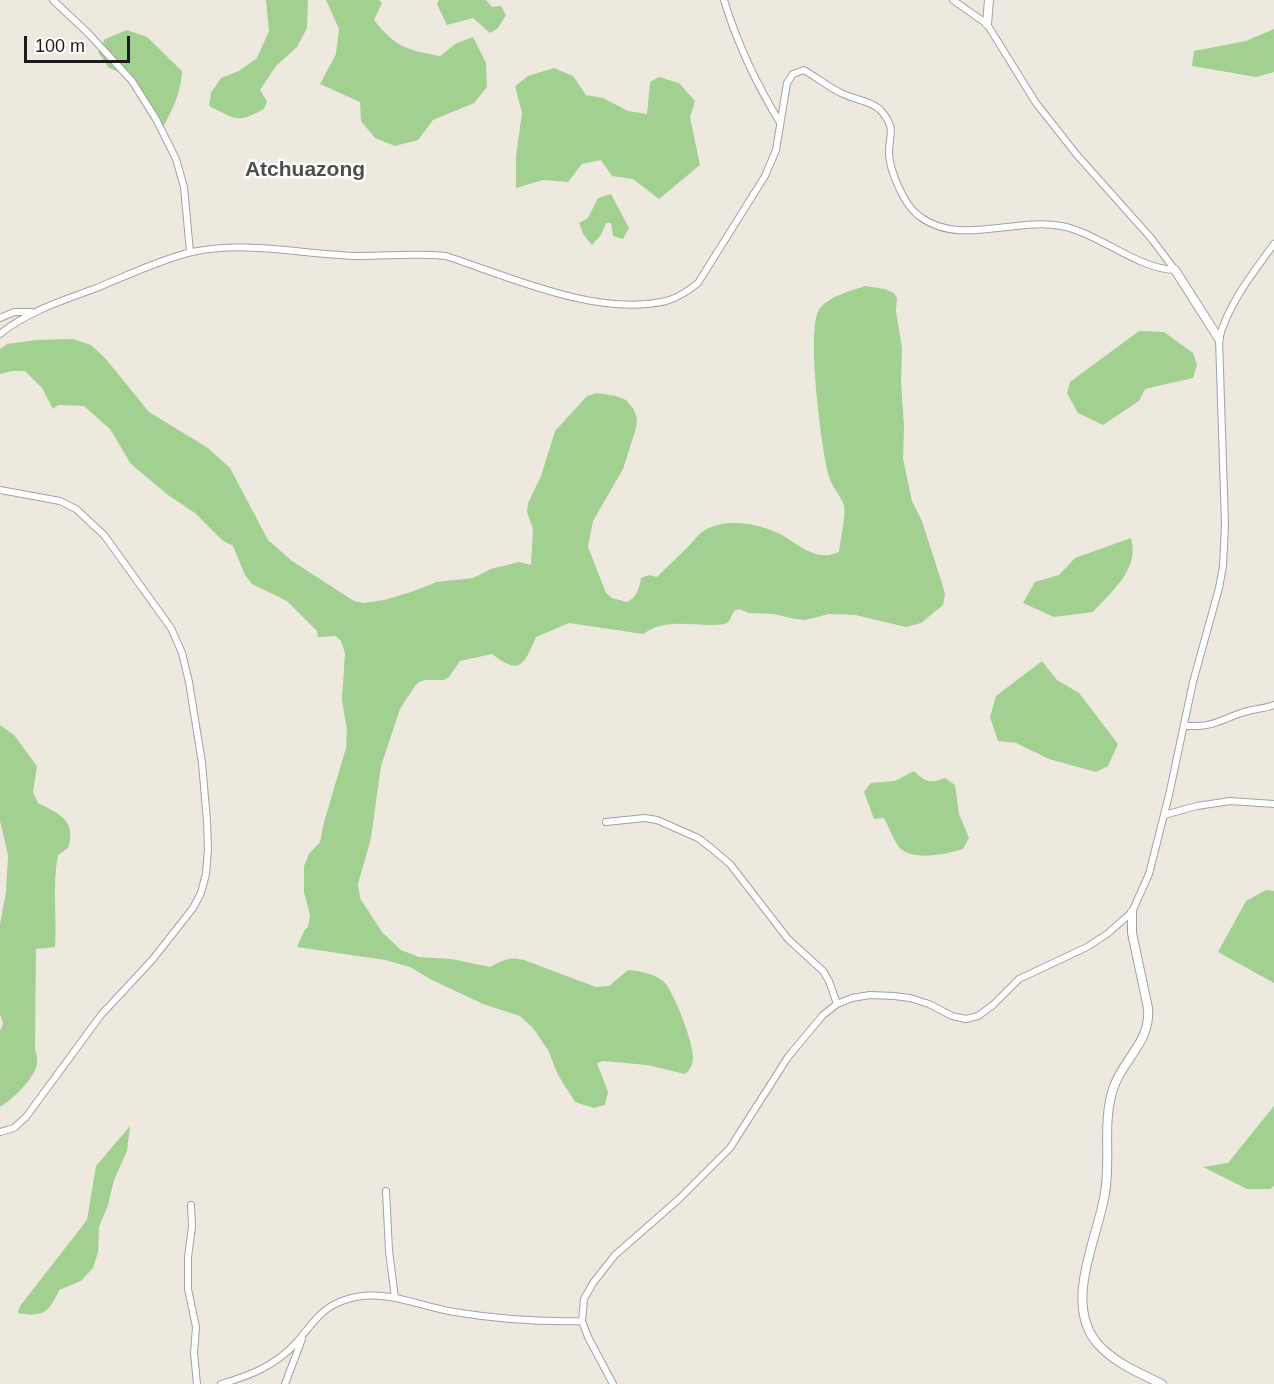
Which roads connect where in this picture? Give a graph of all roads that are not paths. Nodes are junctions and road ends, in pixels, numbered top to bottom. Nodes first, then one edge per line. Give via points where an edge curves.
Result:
1 (53, 0) edge
2 (724, 0) edge
3 (954, 0) edge
4 (988, 0) edge
5 (987, 24) junction
6 (780, 122) junction
7 (1274, 244) edge
8 (190, 252) junction
9 (1175, 270) junction
10 (34, 312) junction
11 (0, 318) edge
12 (0, 334) edge
13 (1219, 339) junction
14 (0, 490) edge
15 (1274, 705) edge
16 (1185, 726) junction
17 (1274, 804) edge
18 (1164, 815) junction
19 (606, 822) dead end
20 (1132, 912) junction
21 (837, 1004) junction
22 (0, 1132) edge
23 (386, 1191) dead end
24 (191, 1205) dead end
25 (395, 1298) junction
26 (582, 1321) junction
27 (303, 1335) junction
28 (197, 1384) edge
29 (220, 1384) edge
30 (285, 1384) edge
31 (613, 1384) edge
32 (1162, 1384) edge

1 - 8 street via 132,81 156,119 176,159 184,187
2 - 6 street via 760,89
3 - 5 street
4 - 5 street
5 - 9 street via 1036,103
6 - 8 street via 776,150 765,176 703,276 686,292 667,301 640,304 577,298 446,255 359,256 258,248
6 - 9 street via 787,83 793,74 804,70 839,92 882,111 892,137 892,172 918,216 937,226 961,230 1039,223 1063,226 1155,267
7 - 13 street via 1233,305
8 - 10 street
9 - 13 street
10 - 11 street via 14,312
10 - 12 street
13 - 16 street via 1226,547
14 - 22 street via 60,501 76,509 104,535 171,628 189,682 202,763 208,849 201,893 175,933 101,1015 26,1117 14,1128
15 - 16 street via 1205,726
16 - 18 street
17 - 18 street via 1230,801
18 - 20 street via 1149,874
19 - 21 street via 657,820 711,848 730,864 788,939 823,971
20 - 21 street via 1087,947 1019,979 978,1016 959,1018 929,1004 894,996 870,995
20 - 32 street via 1132,933 1149,1020 1146,1033 1113,1088 1107,1113 1105,1193 1083,1279 1082,1299 1084,1315 1097,1343 1127,1367
21 - 26 street via 792,1050 730,1148 606,1266 584,1299
23 - 25 street via 388,1251
24 - 28 street via 188,1289 196,1327
25 - 26 street via 492,1317
25 - 27 street via 379,1294 343,1300 322,1312
26 - 31 street
27 - 29 street via 266,1367
27 - 30 street

